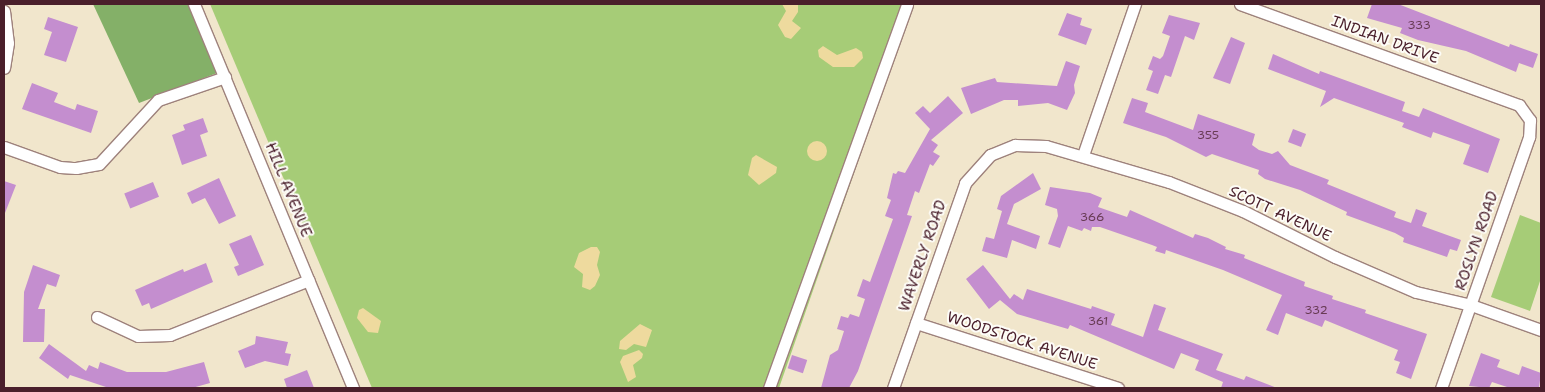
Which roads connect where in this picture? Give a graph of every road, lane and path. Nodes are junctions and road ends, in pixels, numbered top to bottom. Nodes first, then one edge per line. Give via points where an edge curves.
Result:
1 (194, 4) edge
2 (907, 4) edge
3 (1135, 4) edge
4 (1240, 4) edge
5 (4, 11) edge
6 (4, 68) edge
7 (225, 77) junction
8 (1519, 105) joint
9 (4, 147) edge
10 (1001, 148) joint
11 (1083, 155) junction
12 (309, 280) junction
13 (1471, 305) junction
14 (96, 316) dead end
15 (916, 323) junction
16 (1541, 330) edge
17 (353, 388) edge
18 (769, 388) edge
19 (893, 388) edge
20 (1118, 388) edge
21 (1441, 388) edge

1 - 7 street, HILL AVENUE
2 - 18 street
3 - 11 street
4 - 8 street, INDIAN DRIVE
5 - 6 street via 8,43
7 - 9 street via 158,100 98,164 60,167
7 - 12 street, HILL AVENUE
8 - 13 street, ROSLYN ROAD via 1530,120 1529,137
10 - 11 street, SCOTT AVENUE via 1030,144
10 - 15 street, WAVERLY ROAD via 979,164 965,182
11 - 13 street, SCOTT AVENUE via 1243,210 1335,257 1416,292
12 - 14 street via 170,335 138,336
12 - 17 street, HILL AVENUE
13 - 16 street, SCOTT AVENUE
13 - 21 street, ROSLYN ROAD
15 - 19 street, WAVERLY ROAD
15 - 20 street, WOODSTOCK AVENUE

